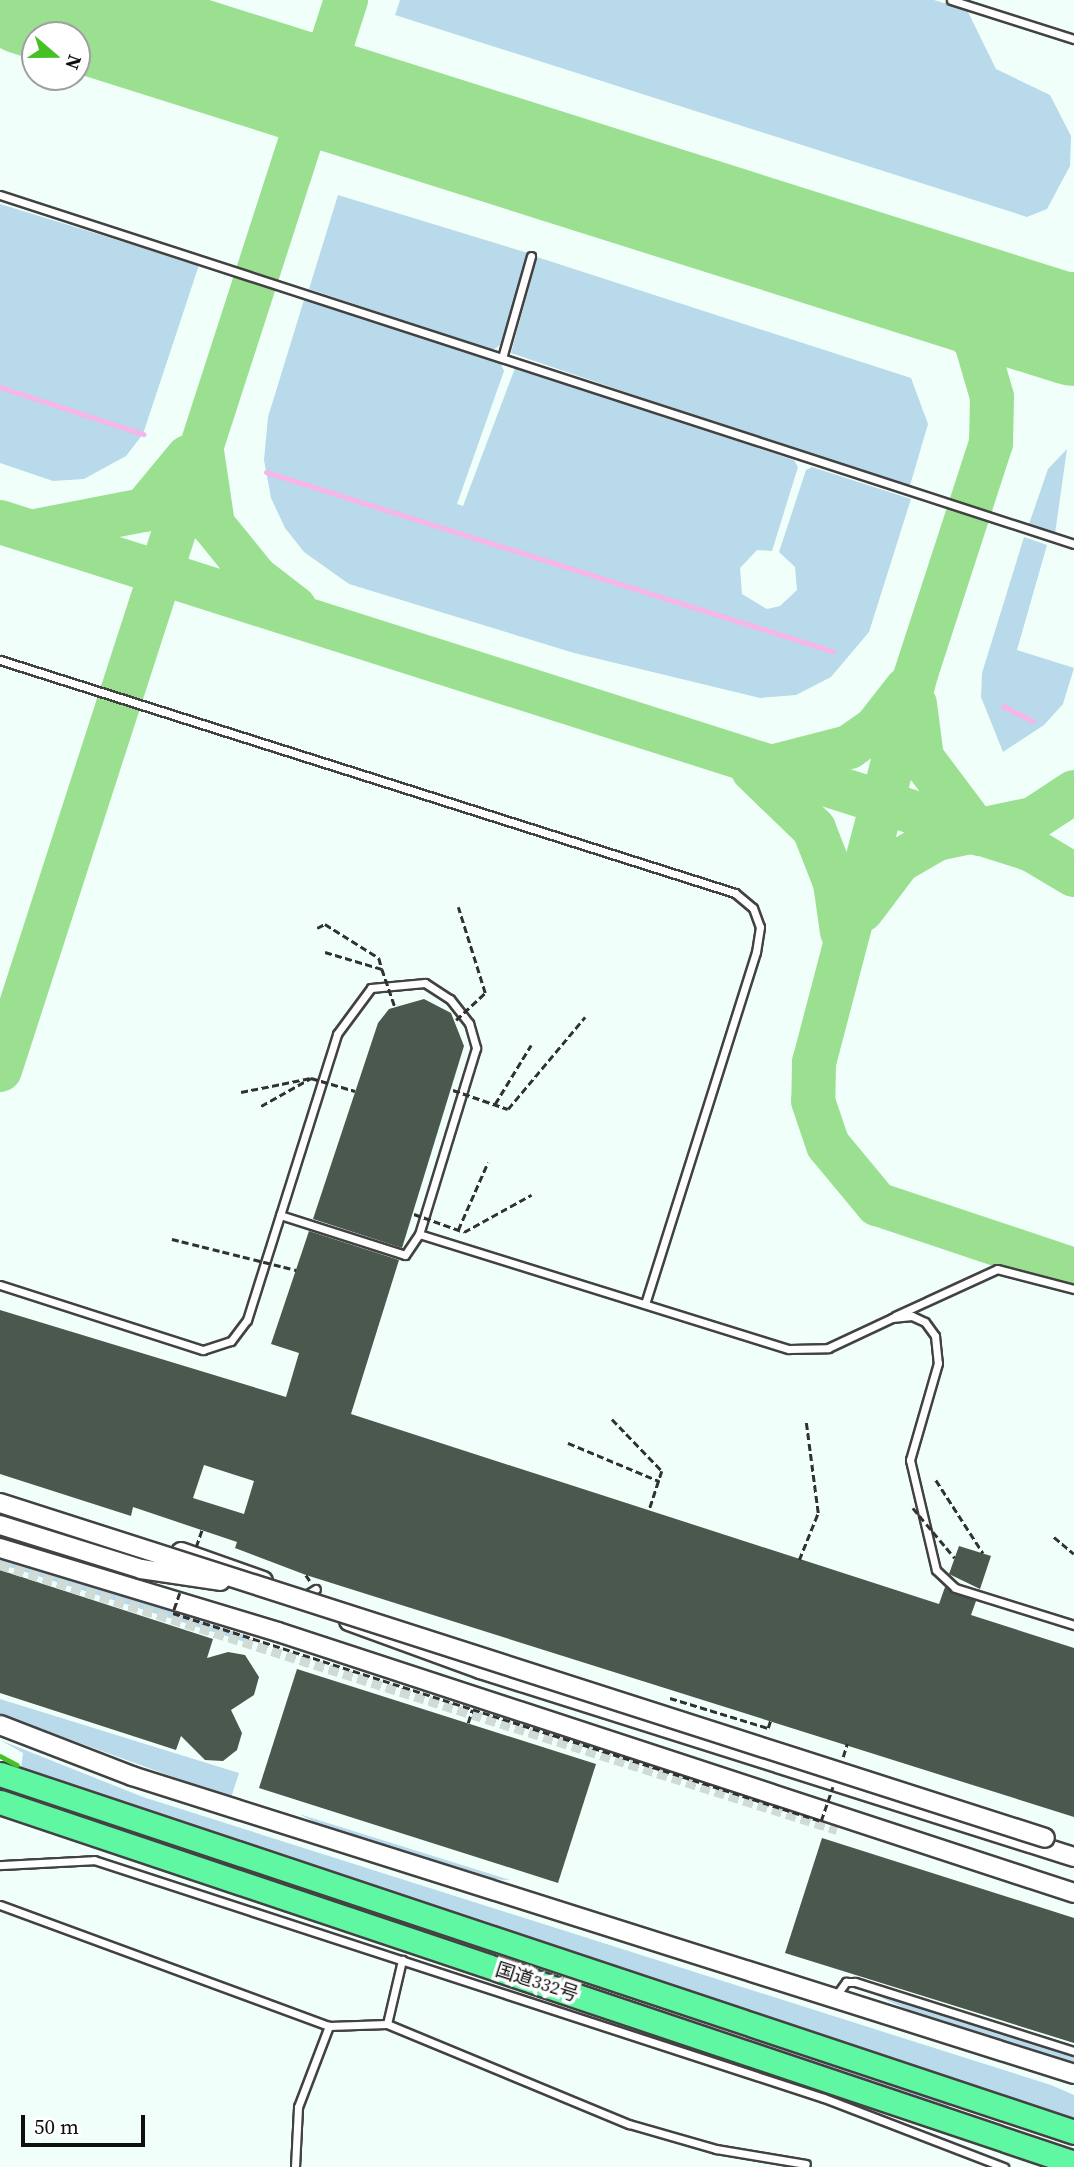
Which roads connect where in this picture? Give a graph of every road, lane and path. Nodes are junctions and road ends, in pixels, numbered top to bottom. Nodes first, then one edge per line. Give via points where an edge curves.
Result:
1 (951, 0) edge
2 (1074, 39) edge
3 (0, 195) edge
4 (531, 256) dead end
5 (502, 358) junction
6 (1074, 544) edge
7 (0, 660) edge
8 (458, 907) dead end
9 (317, 928) dead end
10 (325, 952) dead end
11 (382, 970) junction
12 (396, 1006) dead end
13 (585, 1017) dead end
14 (456, 1020) dead end
15 (531, 1045) dead end
16 (311, 1078) junction
17 (453, 1090) dead end
18 (355, 1091) dead end
19 (241, 1092) dead end
20 (495, 1104) junction
21 (261, 1106) dead end
22 (488, 1162) dead end
23 (531, 1195) dead end
24 (414, 1214) dead end
25 (280, 1215) junction
26 (457, 1230) junction
27 (419, 1234) junction
28 (172, 1239) dead end
29 (296, 1270) dead end
30 (0, 1285) edge
31 (1074, 1289) edge
32 (645, 1304) junction
33 (892, 1318) junction
34 (612, 1419) dead end
35 (806, 1422) dead end
36 (568, 1443) dead end
37 (936, 1480) dead end
38 (659, 1481) junction
39 (0, 1497) edge
40 (0, 1503) edge
41 (650, 1508) dead end
42 (913, 1508) dead end
43 (0, 1525) edge
44 (202, 1530) dead end
45 (1055, 1537) dead end
46 (0, 1548) edge
47 (983, 1553) dead end
48 (194, 1554) dead end
49 (1074, 1554) edge
50 (955, 1558) dead end
51 (799, 1559) dead end
52 (272, 1588) junction
53 (181, 1589) dead end
54 (1074, 1625) edge
55 (472, 1710) junction
56 (468, 1723) dead end
57 (0, 1726) edge
58 (847, 1744) dead end
59 (838, 1770) dead end
60 (0, 1774) edge
61 (834, 1783) dead end
62 (0, 1802) edge
63 (1074, 1855) edge
64 (0, 1865) edge
65 (1074, 1893) edge
66 (0, 1905) edge
67 (402, 1960) junction
68 (834, 1998) junction
69 (387, 2024) junction
70 (329, 2026) junction
71 (1074, 2050) edge
72 (1074, 2074) edge
73 (1074, 2132) edge
74 (1074, 2163) edge
75 (806, 2164) dead end
76 (295, 2167) edge
77 (1004, 2167) edge

1 - 2 lane
3 - 5 lane
4 - 5 lane
5 - 6 lane
7 - 32 lane via 735,893 753,908 760,927 756,953
8 - 14 path, bridge via 485,993
9 - 11 path via 325,924 369,951 379,958
10 - 11 path, bridge
11 - 12 path, bridge
13 - 20 path, bridge via 509,1109
15 - 20 path
16 - 18 path, bridge
16 - 19 path
16 - 21 path, bridge
17 - 20 path, bridge
22 - 26 path
23 - 26 path, bridge via 464,1232
24 - 26 path, bridge
25 - 27 lane via 405,1255
25 - 27 lane via 337,1034 371,988 425,983 450,999 469,1023 476,1048
25 - 30 lane via 247,1320 231,1341 203,1350
27 - 32 lane
28 - 29 path, bridge
31 - 33 lane via 997,1269
32 - 33 lane via 789,1349 828,1348
33 - 54 lane via 912,1316 925,1322 939,1351 910,1460 936,1570 955,1588
34 - 38 path via 662,1471
35 - 51 path via 818,1513
36 - 38 path
37 - 47 path
38 - 41 path
39 - 63 street via 309,1593 375,1634
40 - 52 street, bridge
42 - 50 path, bridge
43 - 52 street, bridge via 154,1573
44 - 48 path, bridge
45 - 49 path
46 - 65 street via 278,1632
52 - 63 street, bridge via 1045,1838
53 - 55 path, bridge via 173,1613
55 - 56 path, bridge
55 - 61 path, bridge via 821,1821
57 - 68 street via 132,1776
58 - 59 path, bridge
60 - 73 highway, 国道332号
62 - 74 highway, 国道332号
64 - 67 lane via 94,1860
66 - 70 lane
67 - 69 lane
67 - 77 lane via 824,2098
68 - 71 lane via 846,1982 855,1982
68 - 72 street
69 - 70 lane
69 - 75 lane via 617,2120 716,2149
70 - 76 lane via 298,2107

